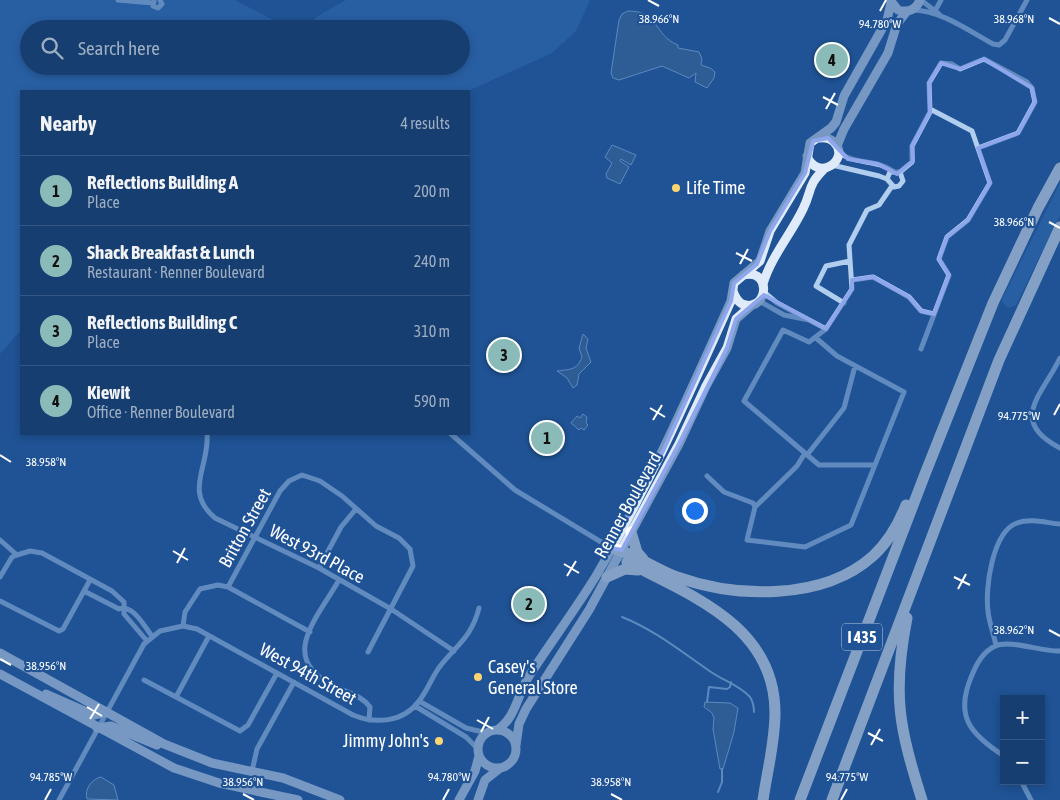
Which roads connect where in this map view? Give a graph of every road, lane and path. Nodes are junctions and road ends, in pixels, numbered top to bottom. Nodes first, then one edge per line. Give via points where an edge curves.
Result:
1 (118, 0) edge
2 (160, 0) edge
3 (920, 0) edge
4 (941, 0) edge
5 (1027, 0) edge
6 (154, 1) edge
7 (891, 2) edge
8 (910, 11) junction
9 (935, 11) junction
10 (943, 17) junction
11 (930, 109) junction
12 (816, 138) junction
13 (978, 148) junction
14 (838, 149) junction
15 (807, 156) junction
16 (829, 167) junction
17 (1060, 168) edge
18 (893, 171) junction
19 (900, 172) junction
20 (887, 179) junction
21 (892, 186) junction
22 (1060, 227) edge
23 (850, 261) junction
24 (743, 275) junction
25 (852, 280) junction
26 (764, 288) junction
27 (733, 291) junction
28 (755, 303) junction
29 (844, 303) junction
30 (934, 314) junction
31 (811, 320) junction
32 (826, 329) junction
33 (816, 338) junction
34 (921, 350) dead end
35 (1060, 358) edge
36 (855, 366) junction
37 (207, 435) edge
38 (451, 435) edge
39 (1060, 448) edge
40 (806, 454) junction
41 (874, 465) junction
42 (925, 474) junction
43 (707, 476) dead end
44 (755, 507) junction
45 (356, 509) junction
46 (1060, 524) edge
47 (631, 532) junction
48 (257, 537) junction
49 (0, 540) edge
50 (617, 551) junction
51 (17, 555) junction
52 (646, 567) junction
53 (319, 568) junction
54 (0, 577) edge
55 (607, 577) junction
56 (90, 580) junction
57 (339, 580) junction
58 (915, 582) junction
59 (228, 587) junction
60 (84, 591) junction
61 (0, 601) edge
62 (124, 607) junction
63 (479, 608) dead end
64 (391, 609) junction
65 (183, 626) junction
66 (310, 632) junction
67 (152, 636) junction
68 (209, 636) junction
69 (147, 641) junction
70 (996, 646) junction
71 (454, 651) junction
72 (1060, 651) edge
73 (368, 652) dead end
74 (0, 653) edge
75 (277, 673) junction
76 (0, 674) edge
77 (144, 680) dead end
78 (294, 682) junction
79 (176, 698) junction
80 (419, 701) junction
81 (415, 706) junction
82 (107, 712) junction
83 (369, 720) junction
84 (97, 728) junction
85 (497, 730) junction
86 (487, 733) junction
87 (516, 745) junction
88 (478, 752) junction
89 (1000, 754) edge
90 (193, 756) junction
91 (499, 768) junction
92 (252, 772) junction
93 (1023, 785) edge
94 (59, 800) edge
95 (298, 800) edge
96 (340, 800) edge
97 (459, 800) edge
98 (478, 800) edge
99 (763, 800) edge
100 (800, 800) edge
101 (832, 800) edge
102 (922, 800) edge
103 (1031, 800) edge

1 - 6 street
2 - 6 street via 160,8 154,7
3 - 8 main road
3 - 9 street
4 - 9 street
5 - 10 street via 1001,45 993,44
7 - 8 main road via 898,10
7 - 12 main road via 888,20 844,96 836,122
8 - 10 street via 927,11
8 - 14 main road via 897,24 888,53 844,129
9 - 10 street
11 - 13 street via 972,131
11 - 13 street via 929,83 941,63 960,69 984,59 1027,82 1035,102 1018,133
11 - 19 street via 912,146 912,162
12 - 14 main road via 828,138
12 - 15 main road
13 - 30 street via 990,183 968,220 947,237 939,259 949,275
14 - 16 main road via 837,160
14 - 18 street via 856,162 878,164
15 - 16 main road via 813,165
15 - 24 main road via 805,173 770,231 760,261
16 - 20 street
16 - 26 main road via 812,182 804,209 767,270
17 - 42 highway, I 435 via 1004,279
18 - 19 street
18 - 20 street
19 - 21 street via 904,178 902,183
20 - 21 street
21 - 23 street via 879,205 867,210 849,245
22 - 58 highway, I 435 via 999,360
23 - 25 street
23 - 29 street via 826,266 816,286
24 - 26 main road via 756,276
24 - 27 main road via 736,280
25 - 29 street via 852,289
25 - 30 street via 874,277 909,297 921,311
26 - 28 main road
26 - 31 street via 777,303
27 - 28 main road via 740,302
27 - 50 main road, Renner Boulevard
28 - 31 street via 784,315
28 - 47 main road, Renner Boulevard via 736,318 722,358
29 - 32 street
30 - 34 street
31 - 32 street
32 - 33 street
33 - 36 street
33 - 40 street via 808,342 783,330 744,401
35 - 39 street via 1032,408 1034,426 1045,440
36 - 40 street via 844,408
36 - 41 street via 904,392
37 - 48 street, West 93rd Place via 199,487 202,504 215,518
38 - 50 street via 515,490
40 - 41 street via 819,465
40 - 44 street
41 - 44 street via 851,525 805,547 747,540
42 - 52 highway via 918,476 883,545 854,570 823,582 774,591 735,590
42 - 100 highway, I 435
43 - 44 street via 724,492 753,503
45 - 48 street, Britton Street via 320,481 308,476 295,477 280,491
45 - 53 street via 341,527
45 - 64 street via 376,526 399,538 412,555 413,566
46 - 70 street via 1018,522 1006,532 992,562 988,586 988,616
47 - 50 main road, Renner Boulevard
47 - 52 highway
48 - 53 street, West 93rd Place
48 - 59 street, Britton Street
49 - 51 street
50 - 52 highway
50 - 55 main road, Renner Boulevard
50 - 85 main road, Renner Boulevard via 527,679 510,718
51 - 54 street via 12,557
51 - 56 street via 30,551 42,553
52 - 55 highway via 625,569
52 - 99 highway via 730,619 748,637 761,658 770,681 775,711
53 - 57 street, West 93rd Place
55 - 87 main road, Renner Boulevard via 526,710 519,724
56 - 60 street
56 - 62 street via 117,594
57 - 64 street, West 93rd Place
57 - 66 street
58 - 101 highway, I 435
58 - 102 highway via 916,592 899,657 897,690 904,742
59 - 65 street, Britton Street via 218,585 200,589 185,612
59 - 66 street
60 - 61 street via 59,631
60 - 62 street via 119,609
62 - 67 street via 130,609
62 - 69 street via 124,614
63 - 71 street, West 94th Street via 470,634
64 - 71 street, West 93rd Place
64 - 73 street
65 - 67 street via 167,628
65 - 68 street, West 94th Street via 198,629
66 - 83 street via 303,651 306,663 313,673 331,685 363,697 370,707
67 - 69 street
68 - 75 street, West 94th Street
68 - 79 street
69 - 82 street
70 - 72 street
70 - 89 street via 981,657 975,667 964,705 967,722 974,732 984,744
71 - 80 street, West 94th Street via 435,673
74 - 82 main road
75 - 78 street, West 94th Street
75 - 79 street via 240,731
76 - 82 main road via 94,715
76 - 84 main road
77 - 79 street
78 - 83 street, West 94th Street via 353,715
78 - 92 street via 257,749
80 - 81 street, West 94th Street
80 - 86 street via 468,729
81 - 83 street, West 94th Street via 391,720
81 - 88 street via 466,737
82 - 84 street
82 - 90 main road via 164,744
84 - 90 main road via 112,726 161,747
84 - 94 street
84 - 95 main road via 189,774
85 - 86 main road
85 - 87 main road via 508,734
86 - 88 main road via 480,740
87 - 91 main road via 514,759
88 - 91 main road via 486,766
88 - 97 main road via 475,771
90 - 92 main road
91 - 98 main road via 485,780
92 - 96 main road via 283,778
93 - 103 street

